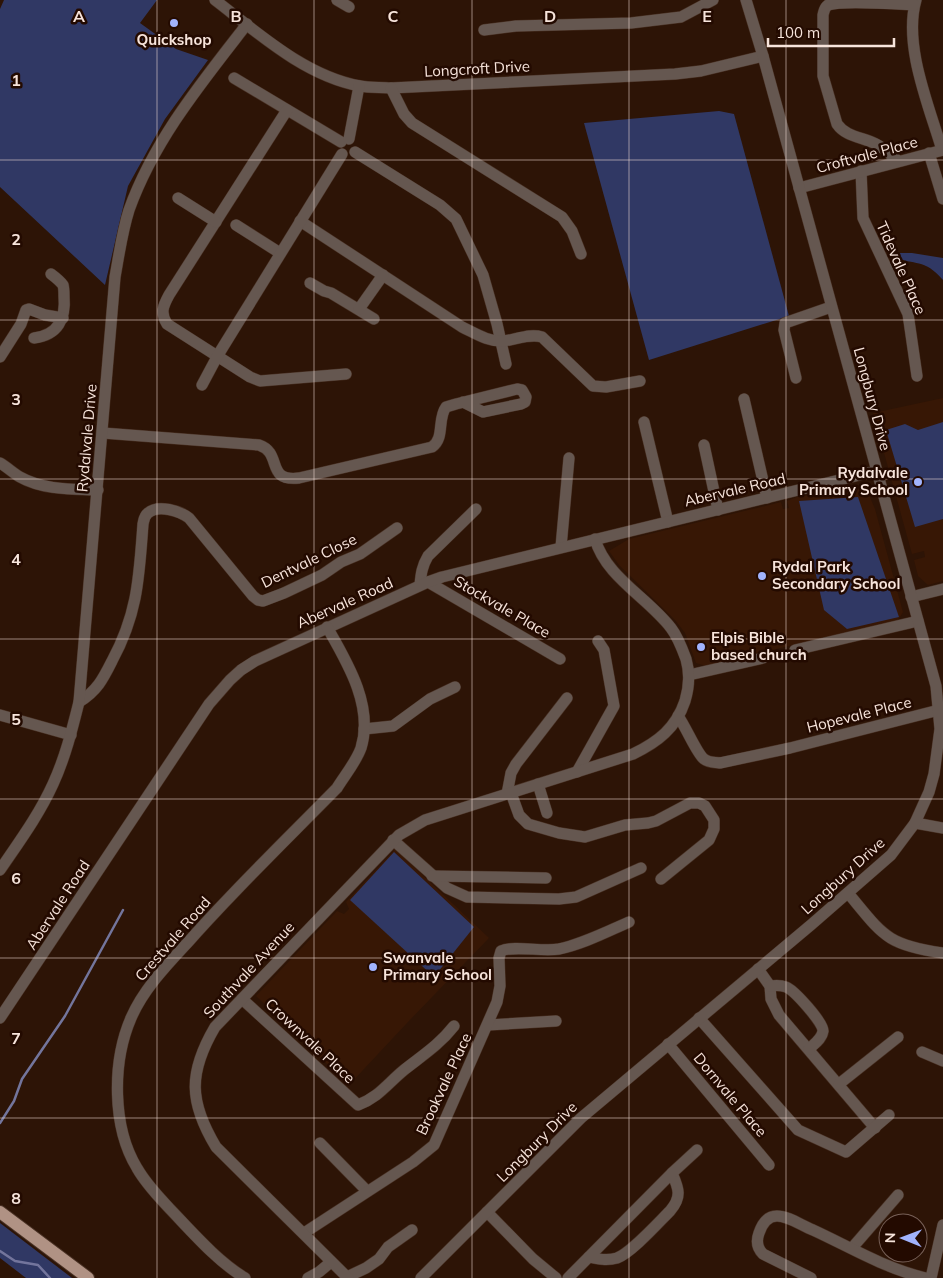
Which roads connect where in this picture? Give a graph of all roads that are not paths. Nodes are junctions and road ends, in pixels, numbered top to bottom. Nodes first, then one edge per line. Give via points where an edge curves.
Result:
1 (215, 0) edge
2 (337, 0) edge
3 (713, 0) edge
4 (746, 0) edge
5 (856, 1) edge
6 (915, 2) edge
7 (349, 7) dead end
8 (246, 24) junction
9 (484, 30) dead end
10 (763, 56) junction
11 (234, 78) dead end
12 (359, 86) junction
13 (391, 88) junction
14 (287, 110) junction
15 (345, 141) junction
16 (942, 150) edge
17 (354, 152) junction
18 (342, 154) junction
19 (930, 154) junction
20 (898, 161) junction
21 (861, 171) junction
22 (799, 188) junction
23 (178, 198) dead end
24 (943, 199) edge
25 (216, 222) junction
26 (300, 222) junction
27 (236, 225) dead end
28 (280, 254) junction
29 (581, 254) dead end
30 (51, 274) dead end
31 (383, 276) junction
32 (310, 283) dead end
33 (831, 307) junction
34 (359, 309) junction
35 (63, 318) junction
36 (374, 318) dead end
37 (497, 324) junction
38 (34, 338) dead end
39 (485, 338) junction
40 (501, 341) junction
41 (218, 355) junction
42 (0, 357) edge
43 (506, 364) dead end
44 (346, 374) dead end
45 (917, 376) dead end
46 (796, 378) dead end
47 (640, 382) dead end
48 (202, 385) dead end
49 (744, 399) dead end
50 (462, 402) dead end
51 (644, 422) dead end
52 (103, 433) junction
53 (704, 445) dead end
54 (569, 458) dead end
55 (0, 463) edge
56 (876, 471) junction
57 (98, 490) junction
58 (768, 498) junction
59 (476, 509) dead end
60 (718, 510) junction
61 (668, 522) junction
62 (397, 528) dead end
63 (594, 539) junction
64 (562, 547) junction
65 (424, 584) junction
66 (943, 589) edge
67 (911, 597) junction
68 (918, 621) junction
69 (328, 627) junction
70 (598, 641) dead end
71 (795, 650) dead end
72 (763, 658) dead end
73 (560, 659) dead end
74 (689, 674) junction
75 (455, 687) dead end
76 (568, 698) dead end
77 (79, 702) junction
78 (939, 710) junction
79 (0, 715) edge
80 (678, 716) junction
81 (364, 729) junction
82 (71, 735) junction
83 (577, 772) junction
84 (538, 784) junction
85 (509, 793) junction
86 (547, 812) dead end
87 (915, 823) junction
88 (943, 828) edge
89 (393, 840) junction
90 (641, 868) dead end
91 (0, 870) edge
92 (432, 876) junction
93 (546, 878) dead end
94 (661, 879) dead end
95 (848, 893) junction
96 (628, 922) dead end
97 (943, 953) edge
98 (758, 969) junction
99 (770, 986) junction
100 (242, 999) junction
101 (0, 1018) edge
102 (699, 1018) junction
103 (556, 1021) dead end
104 (488, 1025) junction
105 (454, 1026) dead end
106 (898, 1037) dead end
107 (668, 1044) junction
108 (809, 1049) junction
109 (922, 1052) dead end
110 (943, 1061) edge
111 (838, 1084) junction
112 (889, 1115) dead end
113 (875, 1128) junction
114 (320, 1142) dead end
115 (697, 1150) dead end
116 (769, 1165) dead end
117 (672, 1173) junction
118 (367, 1191) junction
119 (898, 1195) dead end
120 (0, 1212) edge
121 (487, 1212) junction
122 (943, 1225) edge
123 (412, 1230) dead end
124 (304, 1233) junction
125 (852, 1248) junction
126 (589, 1256) junction
127 (331, 1262) junction
128 (88, 1278) edge
129 (245, 1278) edge
130 (308, 1278) edge
131 (348, 1278) edge
132 (421, 1278) edge
133 (556, 1278) edge
134 (568, 1278) edge
135 (811, 1278) edge
136 (926, 1278) edge
137 (931, 1278) edge

1 - 8 street, Longcroft Drive
2 - 7 street
3 - 9 street via 681,17 631,23
4 - 10 street, Longbury Drive
5 - 6 street
5 - 20 street via 825,8 822,63 827,95 841,130 876,144
6 - 16 street via 912,23 919,73
8 - 12 street, Longcroft Drive via 296,60
8 - 52 street, Rydalvale Drive via 170,127 144,174 129,211 115,277
10 - 13 street, Longcroft Drive via 675,74
10 - 22 street, Longbury Drive
11 - 14 street
12 - 13 street, Longcroft Drive
12 - 15 street
13 - 29 street via 412,123 562,217 572,231
14 - 15 street
14 - 25 street
15 - 17 street via 355,144
15 - 18 street via 339,147
16 - 19 street, Croftvale Place
17 - 18 street via 347,156
17 - 37 street via 440,205 456,219 483,275
18 - 26 street
19 - 20 street, Croftvale Place
19 - 24 street
20 - 21 street, Croftvale Place
21 - 22 street, Croftvale Place
21 - 45 street, Tidevale Place via 863,218 908,314
22 - 33 street, Longbury Drive
23 - 25 street
25 - 41 street via 163,306 162,313 167,324
26 - 28 street
26 - 31 street
27 - 28 street
28 - 41 street
30 - 35 street via 63,285
31 - 34 street
31 - 39 street via 462,327
32 - 34 street
33 - 46 street via 785,323
33 - 56 street, Longbury Drive
34 - 36 street
35 - 38 street via 57,328 45,336
35 - 42 street via 26,310
37 - 39 street
37 - 40 street
39 - 40 street
40 - 43 street
40 - 47 street via 542,337 593,386
41 - 44 street via 260,381
41 - 48 street
49 - 58 street
50 - 52 street via 446,407 442,412 439,439 432,447 288,479 278,472 264,446
51 - 61 street
52 - 57 street, Rydalvale Drive
53 - 60 street
54 - 64 street
55 - 57 street via 21,477 54,488
56 - 58 street, Abervale Road
56 - 67 street, Longbury Drive
57 - 77 street, Rydalvale Drive
58 - 60 street, Abervale Road
59 - 65 street via 428,556 421,573
60 - 61 street, Abervale Road
61 - 63 street, Abervale Road
62 - 77 street, Dentvale Close via 322,575 263,601 253,596 184,514 165,509 149,512 143,524 137,591 127,629 99,685
63 - 64 street, Abervale Road
63 - 74 street, Southvale Avenue via 606,563 672,629 682,646
64 - 65 street, Abervale Road via 458,572
65 - 69 street, Abervale Road
65 - 73 street, Stockvale Place
66 - 67 street
67 - 68 street, Longbury Drive
68 - 71 street
68 - 78 street, Longbury Drive via 936,686
69 - 81 street, Crestvale Road via 354,679 363,706
69 - 101 street, Abervale Road via 241,670 218,693
70 - 83 street via 604,650 614,706
72 - 74 street
74 - 80 street, Southvale Avenue via 687,693
75 - 81 street via 430,699 393,726
76 - 85 street via 516,764 511,773
77 - 82 street, Rydalvale Drive
78 - 80 street, Hopevale Place via 720,763 710,762 700,755
78 - 87 street, Longbury Drive via 934,774
79 - 82 street
80 - 83 street, Southvale Avenue via 662,738 649,747
81 - 129 street, Crestvale Road via 352,766 337,788 160,973 132,1016 118,1062 118,1103 126,1146 136,1166 148,1186 174,1213 222,1261
82 - 91 street, Rydalvale Drive via 45,800
83 - 84 street, Southvale Avenue
84 - 85 street, Southvale Avenue
84 - 86 street
85 - 89 street, Southvale Avenue via 425,820
85 - 94 street via 519,815 528,824 585,836 656,821 690,803 705,806 714,820 709,840
87 - 88 street
87 - 95 street, Longbury Drive via 891,855
89 - 92 street
89 - 100 street, Southvale Avenue
90 - 92 street via 584,895 558,899 467,897 446,888
92 - 93 street
95 - 97 street via 871,922 891,940
95 - 98 street, Longbury Drive
96 - 104 street, Brookvale Place via 576,944 551,949 504,949 499,953 500,986
98 - 99 street
98 - 102 street, Longbury Drive
99 - 108 street via 773,1005 779,1015
99 - 108 street via 793,991 821,1025 820,1039
100 - 105 street, Crownvale Place via 358,1105 379,1094 435,1047
100 - 124 street, Southvale Avenue via 214,1027 200,1057 195,1090 198,1111 216,1147
102 - 107 street, Longbury Drive
102 - 113 street via 798,1130 846,1152
103 - 104 street
104 - 118 street, Brookvale Place via 434,1145
106 - 111 street
107 - 116 street, Dornvale Place
107 - 121 street, Longbury Drive via 581,1118
108 - 111 street
109 - 110 street
111 - 113 street
112 - 113 street
114 - 118 street
115 - 117 street
117 - 126 street
117 - 126 street via 679,1191 676,1204 670,1211 626,1253 602,1260
118 - 124 street, Brookvale Place
119 - 125 street
120 - 128 main road
121 - 132 street, Longbury Drive
121 - 133 street
122 - 137 street
123 - 131 street via 366,1268
124 - 127 street, Southvale Avenue
125 - 135 street via 782,1217 770,1217 758,1236 759,1250
125 - 136 street via 896,1270
126 - 134 street
127 - 130 street
127 - 131 street, Southvale Avenue

